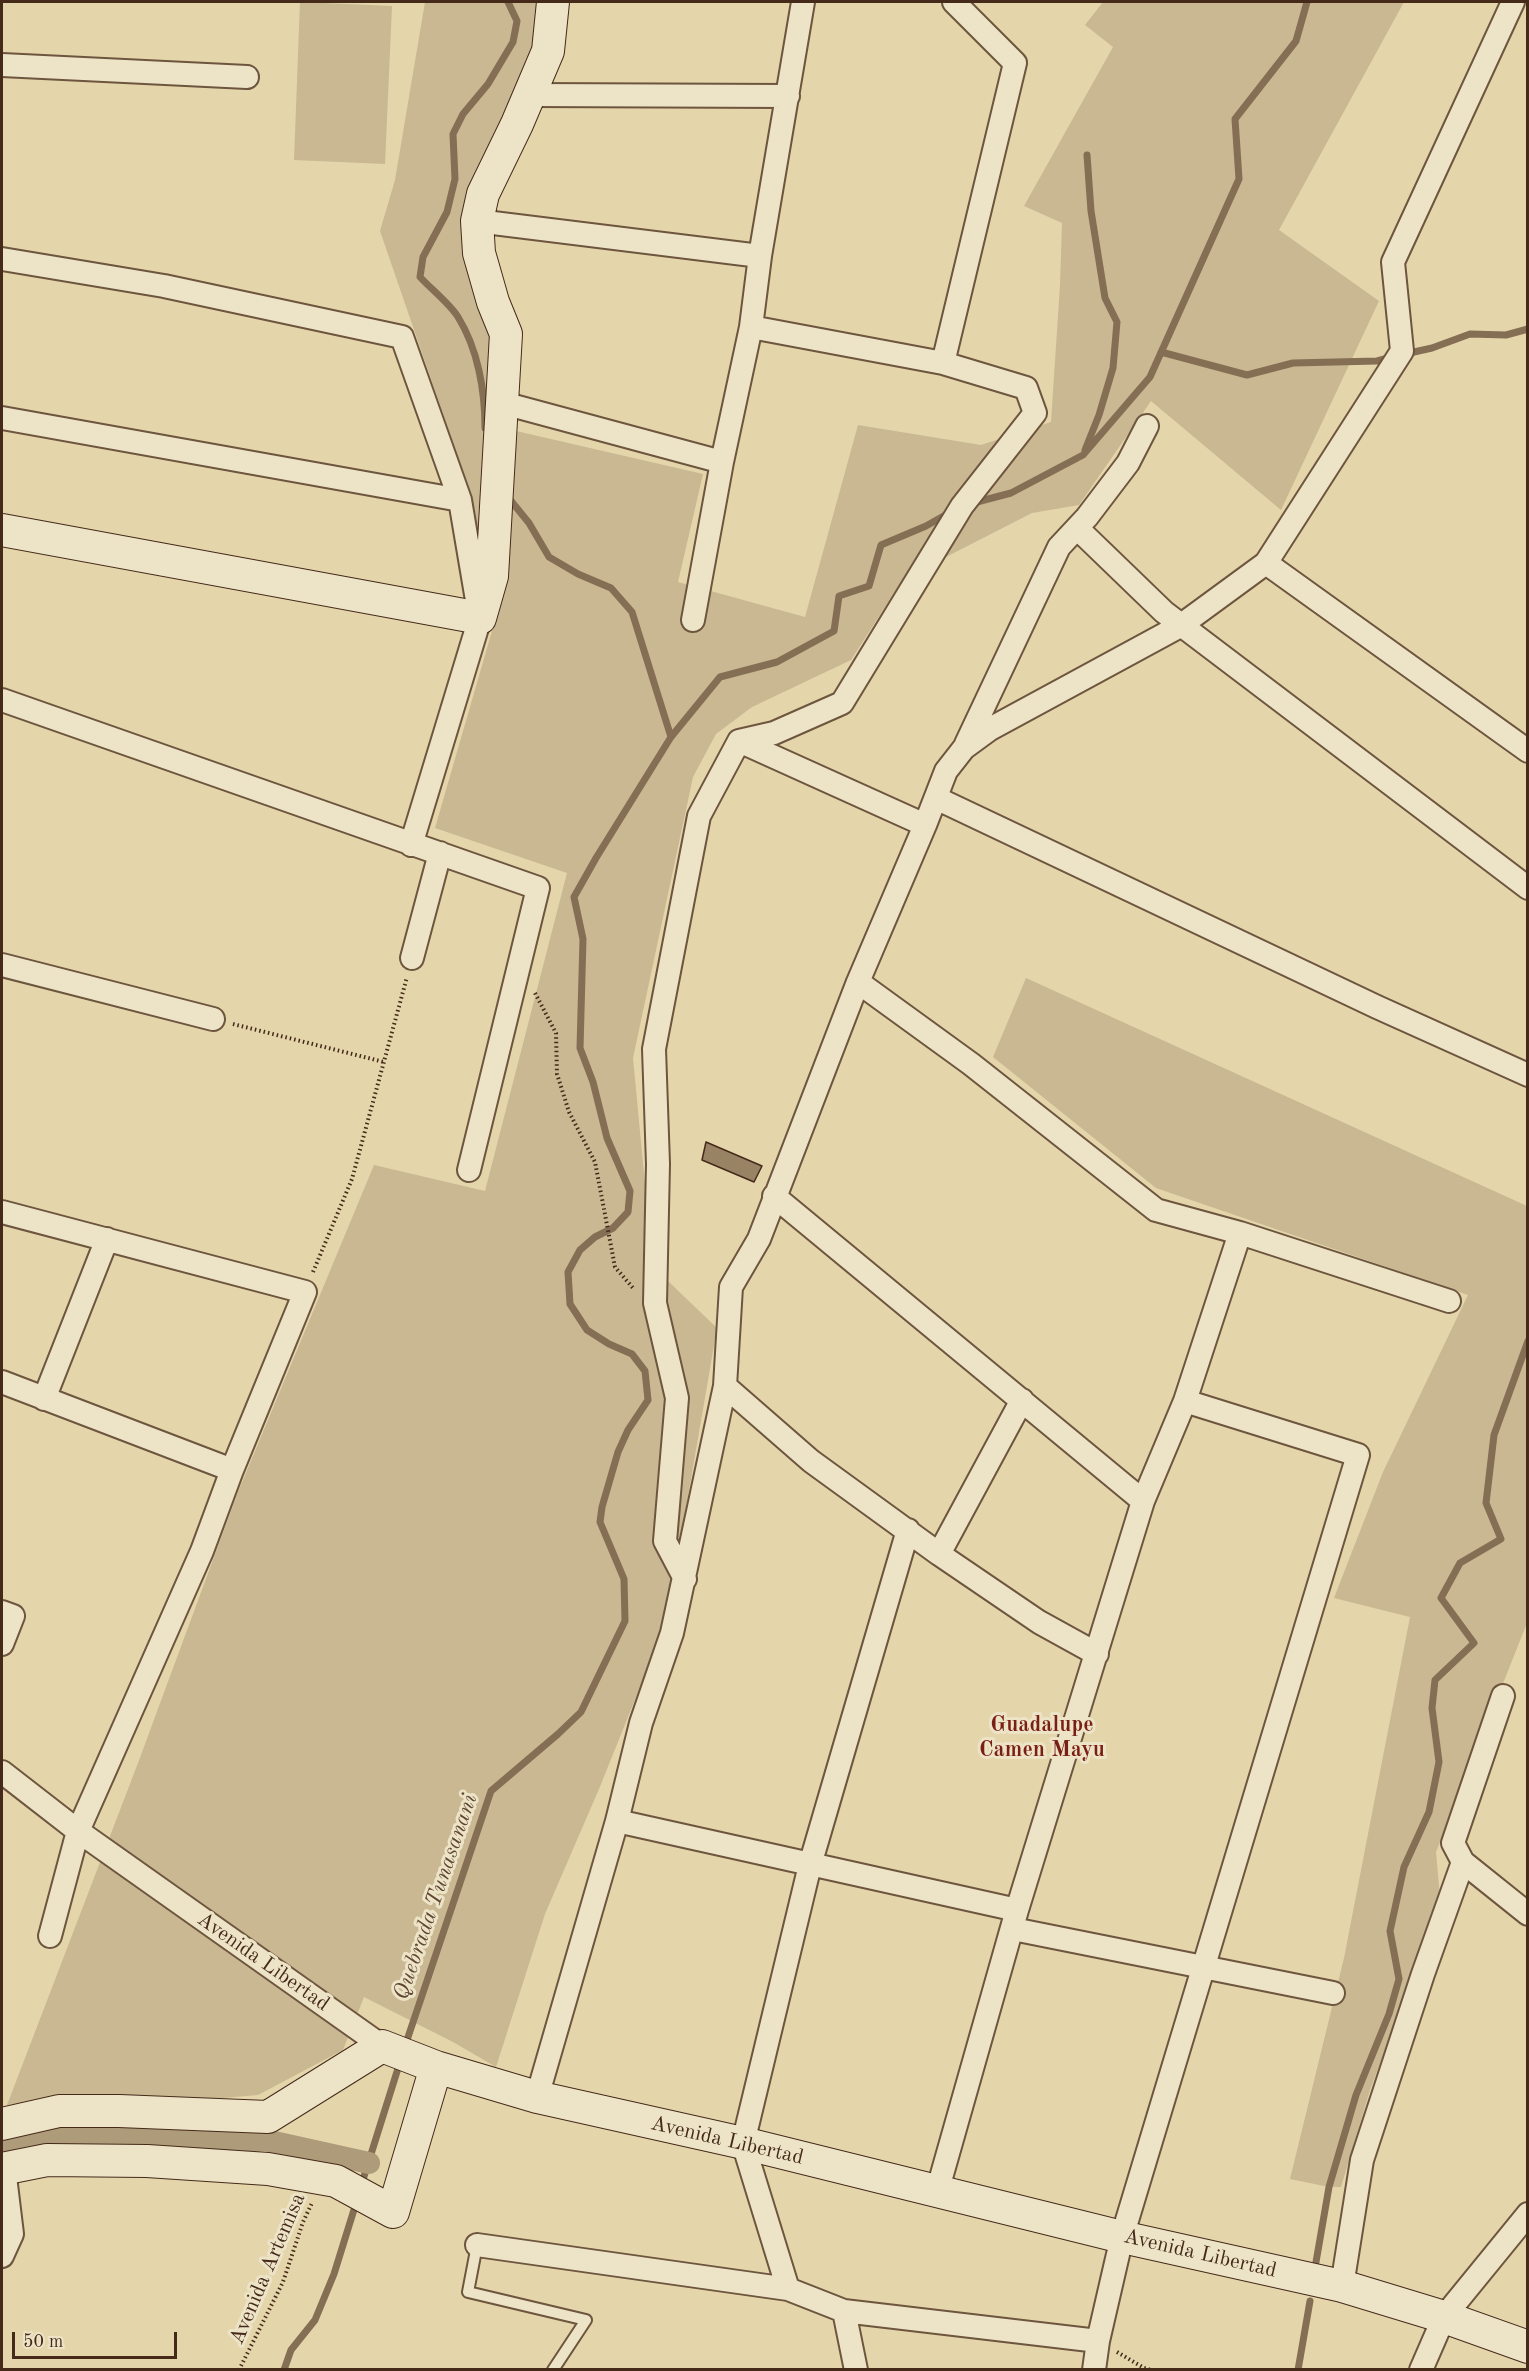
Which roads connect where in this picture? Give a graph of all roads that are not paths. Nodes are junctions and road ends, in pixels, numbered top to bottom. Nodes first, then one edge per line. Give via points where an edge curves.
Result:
1 (553, 2) edge
2 (803, 2) edge
3 (1513, 2) edge
4 (967, 6) edge
5 (2, 65) edge
6 (247, 77) dead end
7 (529, 95) junction
8 (788, 96) junction
9 (477, 221) junction
10 (760, 256) junction
11 (2, 259) edge
12 (751, 327) junction
13 (943, 363) junction
14 (503, 403) junction
15 (2, 418) edge
16 (1147, 426) dead end
17 (722, 462) junction
18 (460, 500) junction
19 (1077, 528) junction
20 (2, 530) edge
21 (1266, 563) junction
22 (480, 618) junction
23 (693, 620) dead end
24 (1180, 625) junction
25 (2, 700) edge
26 (739, 741) junction
27 (964, 748) junction
28 (1527, 751) edge
29 (936, 798) junction
30 (925, 825) junction
31 (411, 845) junction
32 (440, 853) junction
33 (1527, 888) edge
34 (412, 957) road end
35 (2, 965) edge
36 (858, 982) junction
37 (213, 1019) road end
38 (1527, 1075) edge
39 (470, 1170) dead end
40 (774, 1196) junction
41 (2, 1212) edge
42 (1240, 1233) junction
43 (107, 1239) junction
44 (1449, 1300) dead end
45 (2, 1382) edge
46 (725, 1386) junction
47 (44, 1399) junction
48 (1022, 1401) junction
49 (1185, 1401) junction
50 (231, 1470) junction
51 (1143, 1501) junction
52 (908, 1530) junction
53 (939, 1554) junction
54 (684, 1579) junction
55 (2, 1612) edge
56 (2, 1644) edge
57 (1097, 1654) junction
58 (1503, 1696) dead end
59 (2, 1773) edge
60 (618, 1821) junction
61 (78, 1831) junction
62 (1463, 1862) junction
63 (810, 1865) junction
64 (1527, 1914) edge
65 (1015, 1919) junction
66 (50, 1936) dead end
67 (1204, 1968) junction
68 (1333, 1993) dead end
69 (382, 2046) junction
70 (436, 2067) junction
71 (537, 2097) junction
72 (2, 2124) edge
73 (743, 2144) junction
74 (3, 2169) edge
75 (937, 2192) junction
76 (1527, 2214) edge
77 (1122, 2237) junction
78 (477, 2245) joint
79 (2, 2256) edge
80 (1342, 2286) junction
81 (789, 2289) junction
82 (844, 2311) junction
83 (1444, 2317) junction
84 (1098, 2341) junction
85 (1527, 2347) edge
86 (553, 2370) edge
87 (856, 2370) edge
88 (1094, 2370) edge
89 (1421, 2370) edge

1 - 7 main road via 548,51
2 - 8 street
3 - 21 street via 1393,262 1402,351
4 - 13 street via 1015,63
5 - 6 street
7 - 8 street
7 - 9 main road via 483,194
8 - 10 street
9 - 10 street
9 - 14 main road via 479,253 506,334
10 - 12 street
11 - 18 street via 164,286 402,337
12 - 13 street
12 - 17 street
13 - 26 street via 1026,388 1035,413 962,506 842,703 774,733
14 - 17 street
14 - 22 main road via 492,576
15 - 18 street
16 - 19 street via 1128,463
17 - 23 street
18 - 22 street
19 - 24 street
19 - 27 street via 1059,547
20 - 22 main road
21 - 24 street
21 - 28 street
22 - 31 street
24 - 27 street via 990,729
24 - 33 street
25 - 31 street
26 - 30 street
26 - 54 street via 699,816 654,1049 658,1164 655,1303 677,1398 665,1541
27 - 29 street via 946,771
29 - 30 street
29 - 38 street
30 - 36 street
31 - 32 street
32 - 34 street
32 - 39 street via 538,888
35 - 37 street
36 - 40 street
36 - 42 street via 971,1064 1156,1210
40 - 46 street via 759,1239 730,1287
40 - 48 street
41 - 43 street
42 - 44 street
42 - 49 street
43 - 47 street
43 - 50 street via 305,1292
45 - 47 street
46 - 52 street via 811,1461
46 - 54 street
47 - 50 street
48 - 51 street
48 - 53 street
49 - 51 street
49 - 67 street via 1358,1455
50 - 61 street via 202,1551
51 - 57 street
52 - 53 street
52 - 63 street
53 - 57 street via 1039,1622
54 - 60 street
55 - 56 street via 13,1616
57 - 65 street
58 - 62 street via 1453,1843
59 - 61 street, Avenida Libertad
60 - 63 street
60 - 71 street
61 - 66 street
61 - 69 street, Avenida Libertad
62 - 64 street
62 - 80 street via 1362,2160
63 - 65 street
63 - 73 street
65 - 67 street
65 - 75 street
67 - 68 street
67 - 77 street
69 - 70 main road, Avenida Libertad
69 - 72 main road via 268,2117 59,2111
70 - 71 main road, Avenida Libertad
70 - 74 main road via 393,2212 330,2180 268,2169 147,2161 47,2160
71 - 73 main road, Avenida Libertad
73 - 75 main road, Avenida Libertad
73 - 81 street
74 - 79 street via 12,2234
75 - 77 main road, Avenida Libertad
76 - 83 street
77 - 80 main road, Avenida Libertad
77 - 84 street
78 - 81 street
78 - 86 lane via 468,2292 586,2320
80 - 83 main road, Avenida Libertad
81 - 82 street
82 - 84 street
82 - 87 street
83 - 85 main road, Avenida Libertad
83 - 89 street
84 - 88 street

